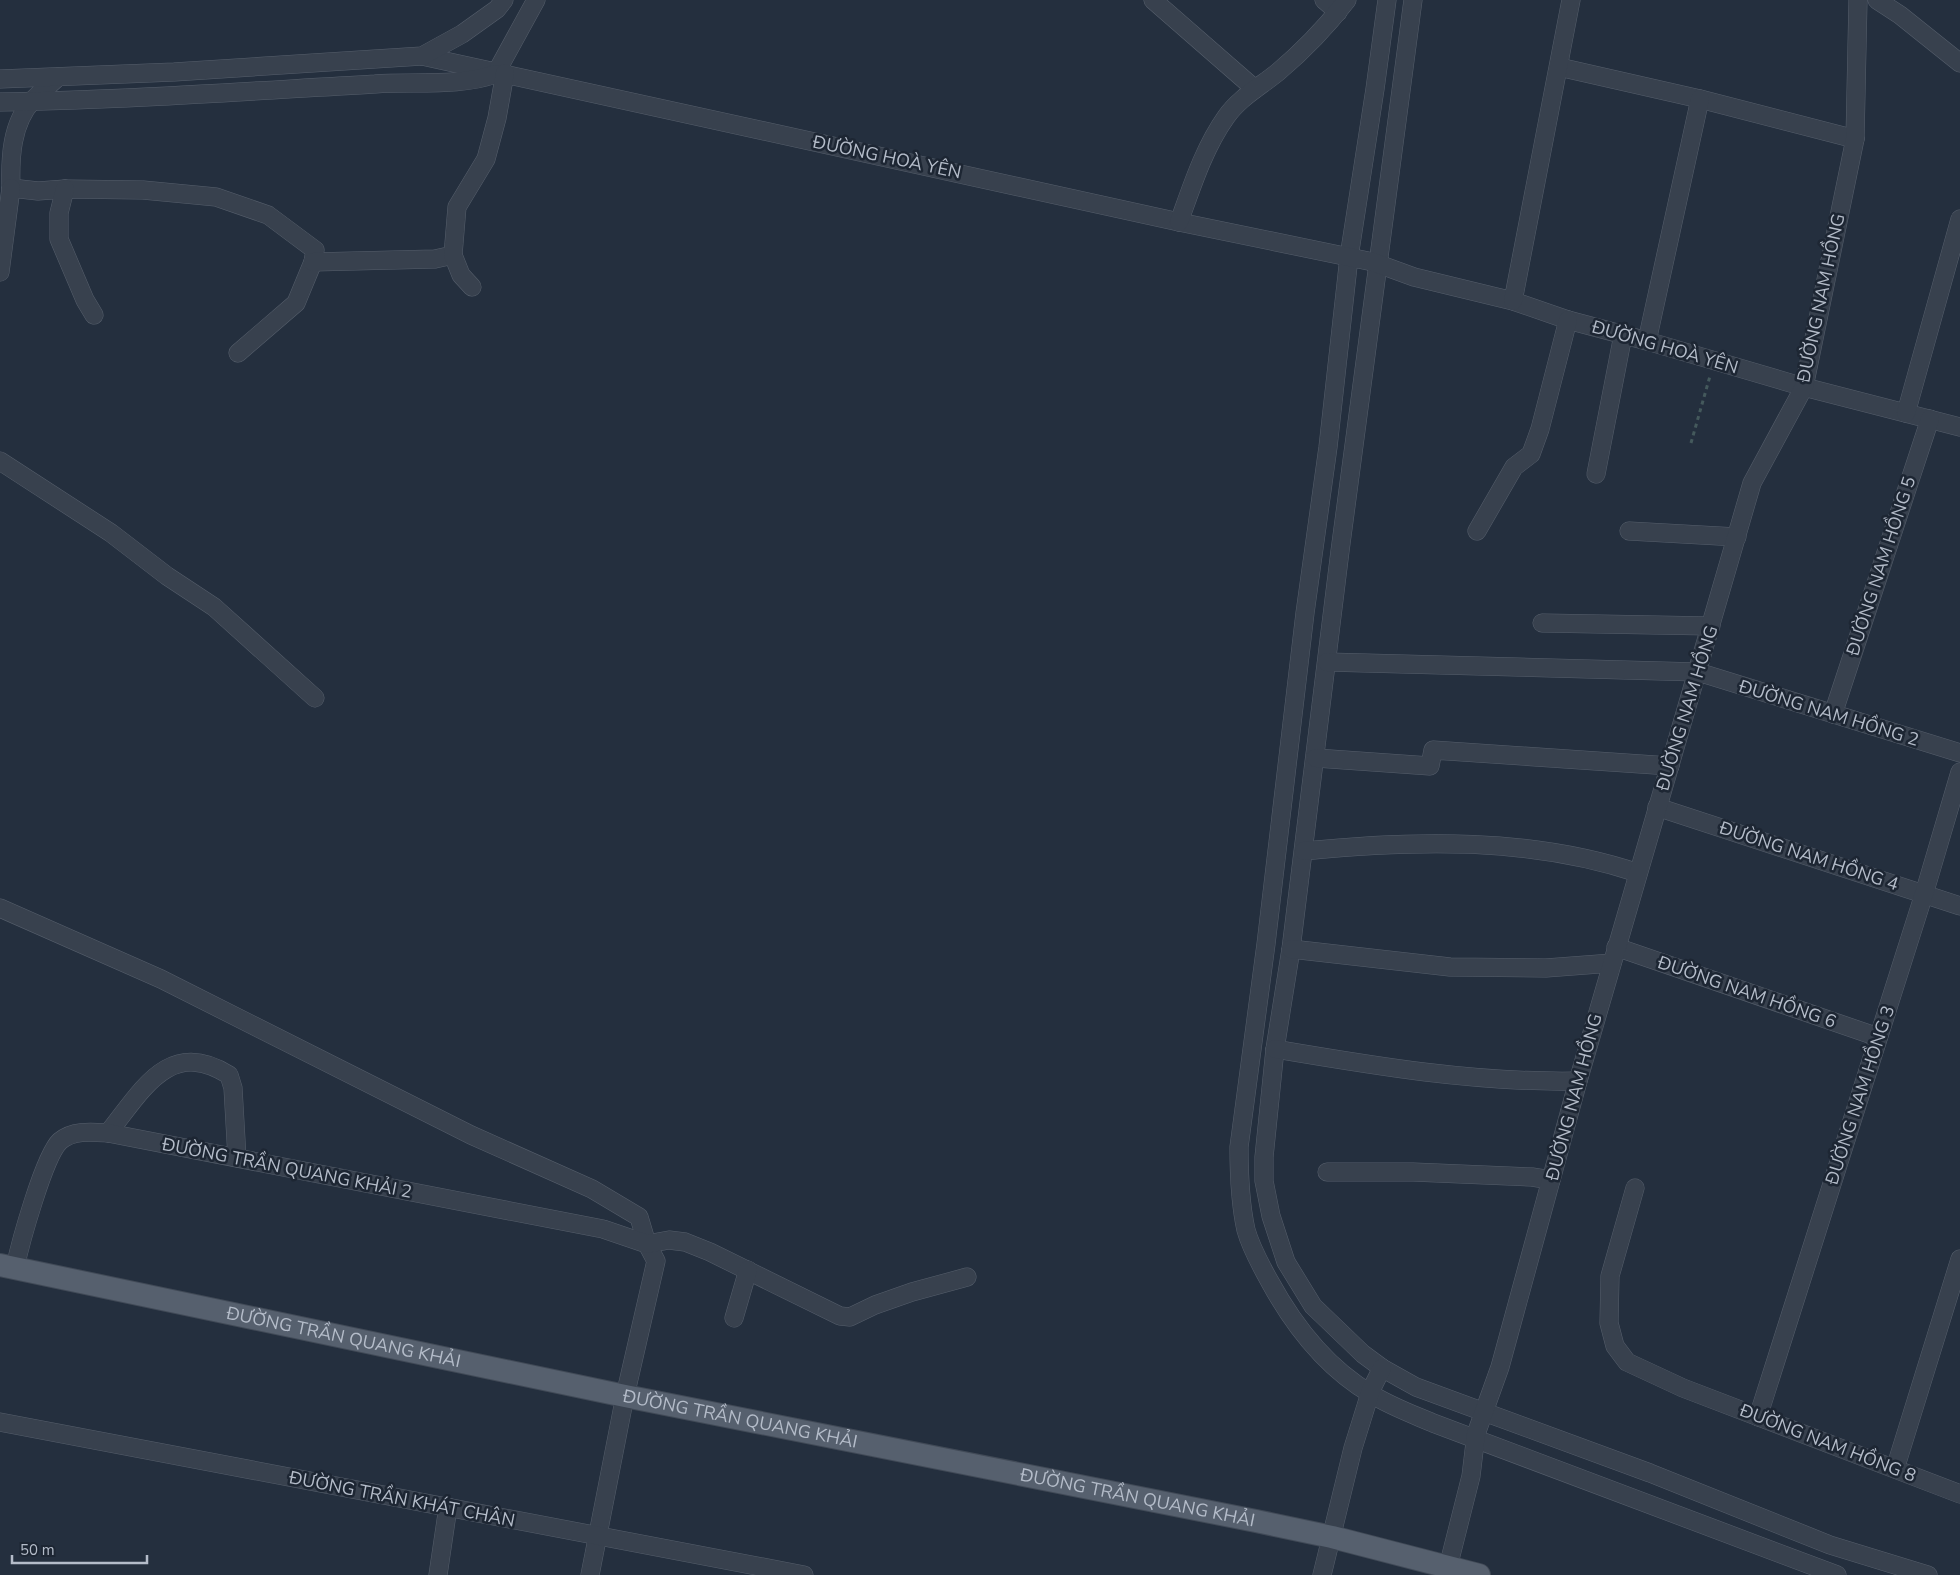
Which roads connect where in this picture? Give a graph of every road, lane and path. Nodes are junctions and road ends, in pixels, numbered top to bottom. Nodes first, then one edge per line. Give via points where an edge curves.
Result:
1 (504, 0) edge
2 (536, 0) edge
3 (1153, 0) edge
4 (1324, 0) edge
5 (1387, 0) edge
6 (1413, 0) edge
7 (1571, 0) edge
8 (1858, 0) edge
9 (1877, 0) edge
10 (1342, 6) edge
11 (422, 56) junction
12 (1960, 63) edge
13 (1559, 68) junction
14 (501, 72) junction
15 (58, 77) junction
16 (0, 80) edge
17 (1255, 89) junction
18 (1700, 98) junction
19 (0, 102) edge
20 (31, 102) junction
21 (1855, 139) junction
22 (11, 188) junction
23 (65, 189) junction
24 (1960, 220) edge
25 (1179, 222) junction
26 (2, 240) edge
27 (454, 255) junction
28 (1350, 258) junction
29 (313, 262) junction
30 (1375, 262) junction
31 (0, 272) edge
32 (472, 287) dead end
33 (1513, 301) junction
34 (94, 315) dead end
35 (1568, 320) junction
36 (1623, 335) junction
37 (1647, 340) junction
38 (238, 353) dead end
39 (1714, 360) junction
40 (1804, 387) junction
41 (1906, 413) junction
42 (1930, 419) junction
43 (1960, 427) edge
44 (1691, 443) dead end
45 (0, 461) edge
46 (1596, 474) dead end
47 (1629, 530) dead end
48 (1477, 531) dead end
49 (1737, 537) junction
50 (1542, 623) dead end
51 (1711, 626) junction
52 (1327, 662) junction
53 (1698, 672) junction
54 (316, 698) dead end
55 (1833, 714) junction
56 (1960, 753) edge
57 (1316, 758) junction
58 (1670, 766) junction
59 (1960, 772) edge
60 (1657, 806) junction
61 (1304, 851) junction
62 (1638, 873) junction
63 (1924, 894) junction
64 (1960, 906) edge
65 (0, 908) edge
66 (1291, 949) junction
67 (1614, 955) junction
68 (1878, 1037) junction
69 (1275, 1048) junction
70 (1578, 1081) junction
71 (108, 1133) junction
72 (237, 1158) junction
73 (1327, 1172) dead end
74 (1551, 1180) junction
75 (1635, 1188) dead end
76 (648, 1244) junction
77 (1960, 1259) edge
78 (7, 1267) edge
79 (748, 1270) junction
80 (967, 1277) dead end
81 (734, 1318) dead end
82 (1382, 1370) junction
83 (1371, 1392) junction
84 (625, 1396) junction
85 (1482, 1413) junction
86 (1758, 1417) junction
87 (0, 1422) edge
88 (1476, 1436) junction
89 (1895, 1469) junction
90 (1960, 1494) edge
91 (448, 1507) junction
92 (599, 1536) junction
93 (1332, 1537) junction
94 (1447, 1570) edge
95 (438, 1575) edge
96 (590, 1575) edge
97 (804, 1575) edge
98 (1322, 1575) edge
99 (1479, 1575) edge
100 (1837, 1575) edge
101 (1928, 1575) edge

1 - 11 street via 497,9 462,34
2 - 14 street
3 - 17 street
4 - 10 street
5 - 28 street
6 - 30 street
7 - 13 street
8 - 21 street, ĐƯỜNG NAM HỒNG
9 - 12 street
10 - 17 street via 1278,71
11 - 14 street, ĐƯỜNG HOÀ YÊN
11 - 15 street
13 - 18 street
13 - 33 street
14 - 20 street via 475,79 437,82
14 - 25 street, ĐƯỜNG HOÀ YÊN
14 - 27 street via 497,118 486,159 457,207
15 - 16 street
15 - 20 street
17 - 25 street via 1226,115 1213,138
18 - 21 street
18 - 37 street
19 - 20 street
20 - 22 street via 13,140
21 - 40 street, ĐƯỜNG NAM HỒNG
22 - 23 street
22 - 26 street
23 - 29 street via 143,190 216,197 268,215 315,250
23 - 34 street via 59,213 59,239
24 - 41 street
25 - 28 street, ĐƯỜNG HOÀ YÊN
26 - 31 street
27 - 29 street via 435,259
27 - 32 street via 461,275
28 - 30 street, ĐƯỜNG HOÀ YÊN
28 - 83 street via 1242,1122 1239,1181 1246,1231 1282,1304 1314,1346 1345,1376
29 - 38 street via 296,304
30 - 33 street, ĐƯỜNG HOÀ YÊN via 1414,278
30 - 52 street
33 - 35 street, ĐƯỜNG HOÀ YÊN
35 - 36 street, ĐƯỜNG HOÀ YÊN
35 - 48 street via 1540,429 1530,454 1514,467
36 - 37 street, ĐƯỜNG HOÀ YÊN
36 - 46 street
37 - 39 street, ĐƯỜNG HOÀ YÊN
39 - 40 street, ĐƯỜNG HOÀ YÊN
39 - 44 path
40 - 41 street, ĐƯỜNG HOÀ YÊN
40 - 49 street, ĐƯỜNG NAM HỒNG via 1752,483
41 - 42 street, ĐƯỜNG HOÀ YÊN
42 - 43 street, ĐƯỜNG HOÀ YÊN
42 - 55 street, ĐƯỜNG NAM HỒNG 5
45 - 54 street via 111,533 214,607
47 - 49 street
49 - 51 street, ĐƯỜNG NAM HỒNG
50 - 51 street
51 - 53 street, ĐƯỜNG NAM HỒNG
52 - 53 street, ĐƯỜNG NAM HỒNG 2
52 - 57 street
53 - 55 street, ĐƯỜNG NAM HỒNG 2
53 - 58 street, ĐƯỜNG NAM HỒNG
55 - 56 street, ĐƯỜNG NAM HỒNG 2
57 - 58 street via 1430,766 1433,750
57 - 61 street
58 - 60 street, ĐƯỜNG NAM HỒNG
59 - 63 street, ĐƯỜNG NAM HỒNG 3
60 - 62 street, ĐƯỜNG NAM HỒNG
60 - 63 street, ĐƯỜNG NAM HỒNG 4
61 - 62 street via 1428,843 1494,845 1546,851
61 - 66 street
62 - 67 street, ĐƯỜNG NAM HỒNG
63 - 64 street, ĐƯỜNG NAM HỒNG 4
63 - 68 street, ĐƯỜNG NAM HỒNG 3
65 - 76 street via 161,979 471,1135 592,1189 639,1217
66 - 67 street via 1450,967 1546,968
66 - 69 street
67 - 68 street, ĐƯỜNG NAM HỒNG 6
67 - 70 street, ĐƯỜNG NAM HỒNG
68 - 86 street, ĐƯỜNG NAM HỒNG 3
69 - 70 street via 1383,1067 1461,1076
69 - 82 street via 1264,1181 1283,1253 1313,1306
70 - 74 street, ĐƯỜNG NAM HỒNG
71 - 72 street, ĐƯỜNG TRẦN QUANG KHẢI 2
71 - 72 street via 163,1070 177,1063 214,1066 229,1075 233,1088
71 - 78 street, ĐƯỜNG TRẦN QUANG KHẢI 2 via 76,1133 60,1142 46,1166 20,1244
72 - 76 street, ĐƯỜNG TRẦN QUANG KHẢI 2 via 603,1229
73 - 74 street via 1431,1172
74 - 85 street, ĐƯỜNG NAM HỒNG via 1500,1367
75 - 86 street, ĐƯỜNG NAM HỒNG 8 via 1610,1276 1609,1323 1615,1346 1627,1362
76 - 79 street via 669,1240 685,1242
76 - 84 street via 656,1261
77 - 89 street
78 - 84 main road, ĐƯỜNG TRẦN QUANG KHẢI
79 - 80 street via 822,1308 850,1317 874,1304
79 - 81 street
82 - 83 street
82 - 85 street
83 - 88 street via 1397,1408
83 - 93 street via 1353,1448
84 - 92 street
84 - 93 main road, ĐƯỜNG TRẦN QUANG KHẢI
85 - 88 street, ĐƯỜNG NAM HỒNG
85 - 101 street via 1650,1473 1830,1545
86 - 89 street, ĐƯỜNG NAM HỒNG 8
87 - 91 street, ĐƯỜNG TRẦN KHÁT CHÂN
88 - 94 street via 1471,1476
88 - 100 street
89 - 90 street, ĐƯỜNG NAM HỒNG 8
91 - 92 street, ĐƯỜNG TRẦN KHÁT CHÂN
91 - 95 street
92 - 96 street
92 - 97 street, ĐƯỜNG TRẦN KHÁT CHÂN
93 - 94 main road, ĐƯỜNG TRẦN QUANG KHẢI
93 - 98 street
94 - 99 main road, ĐƯỜNG TRẦN QUANG KHẢI

